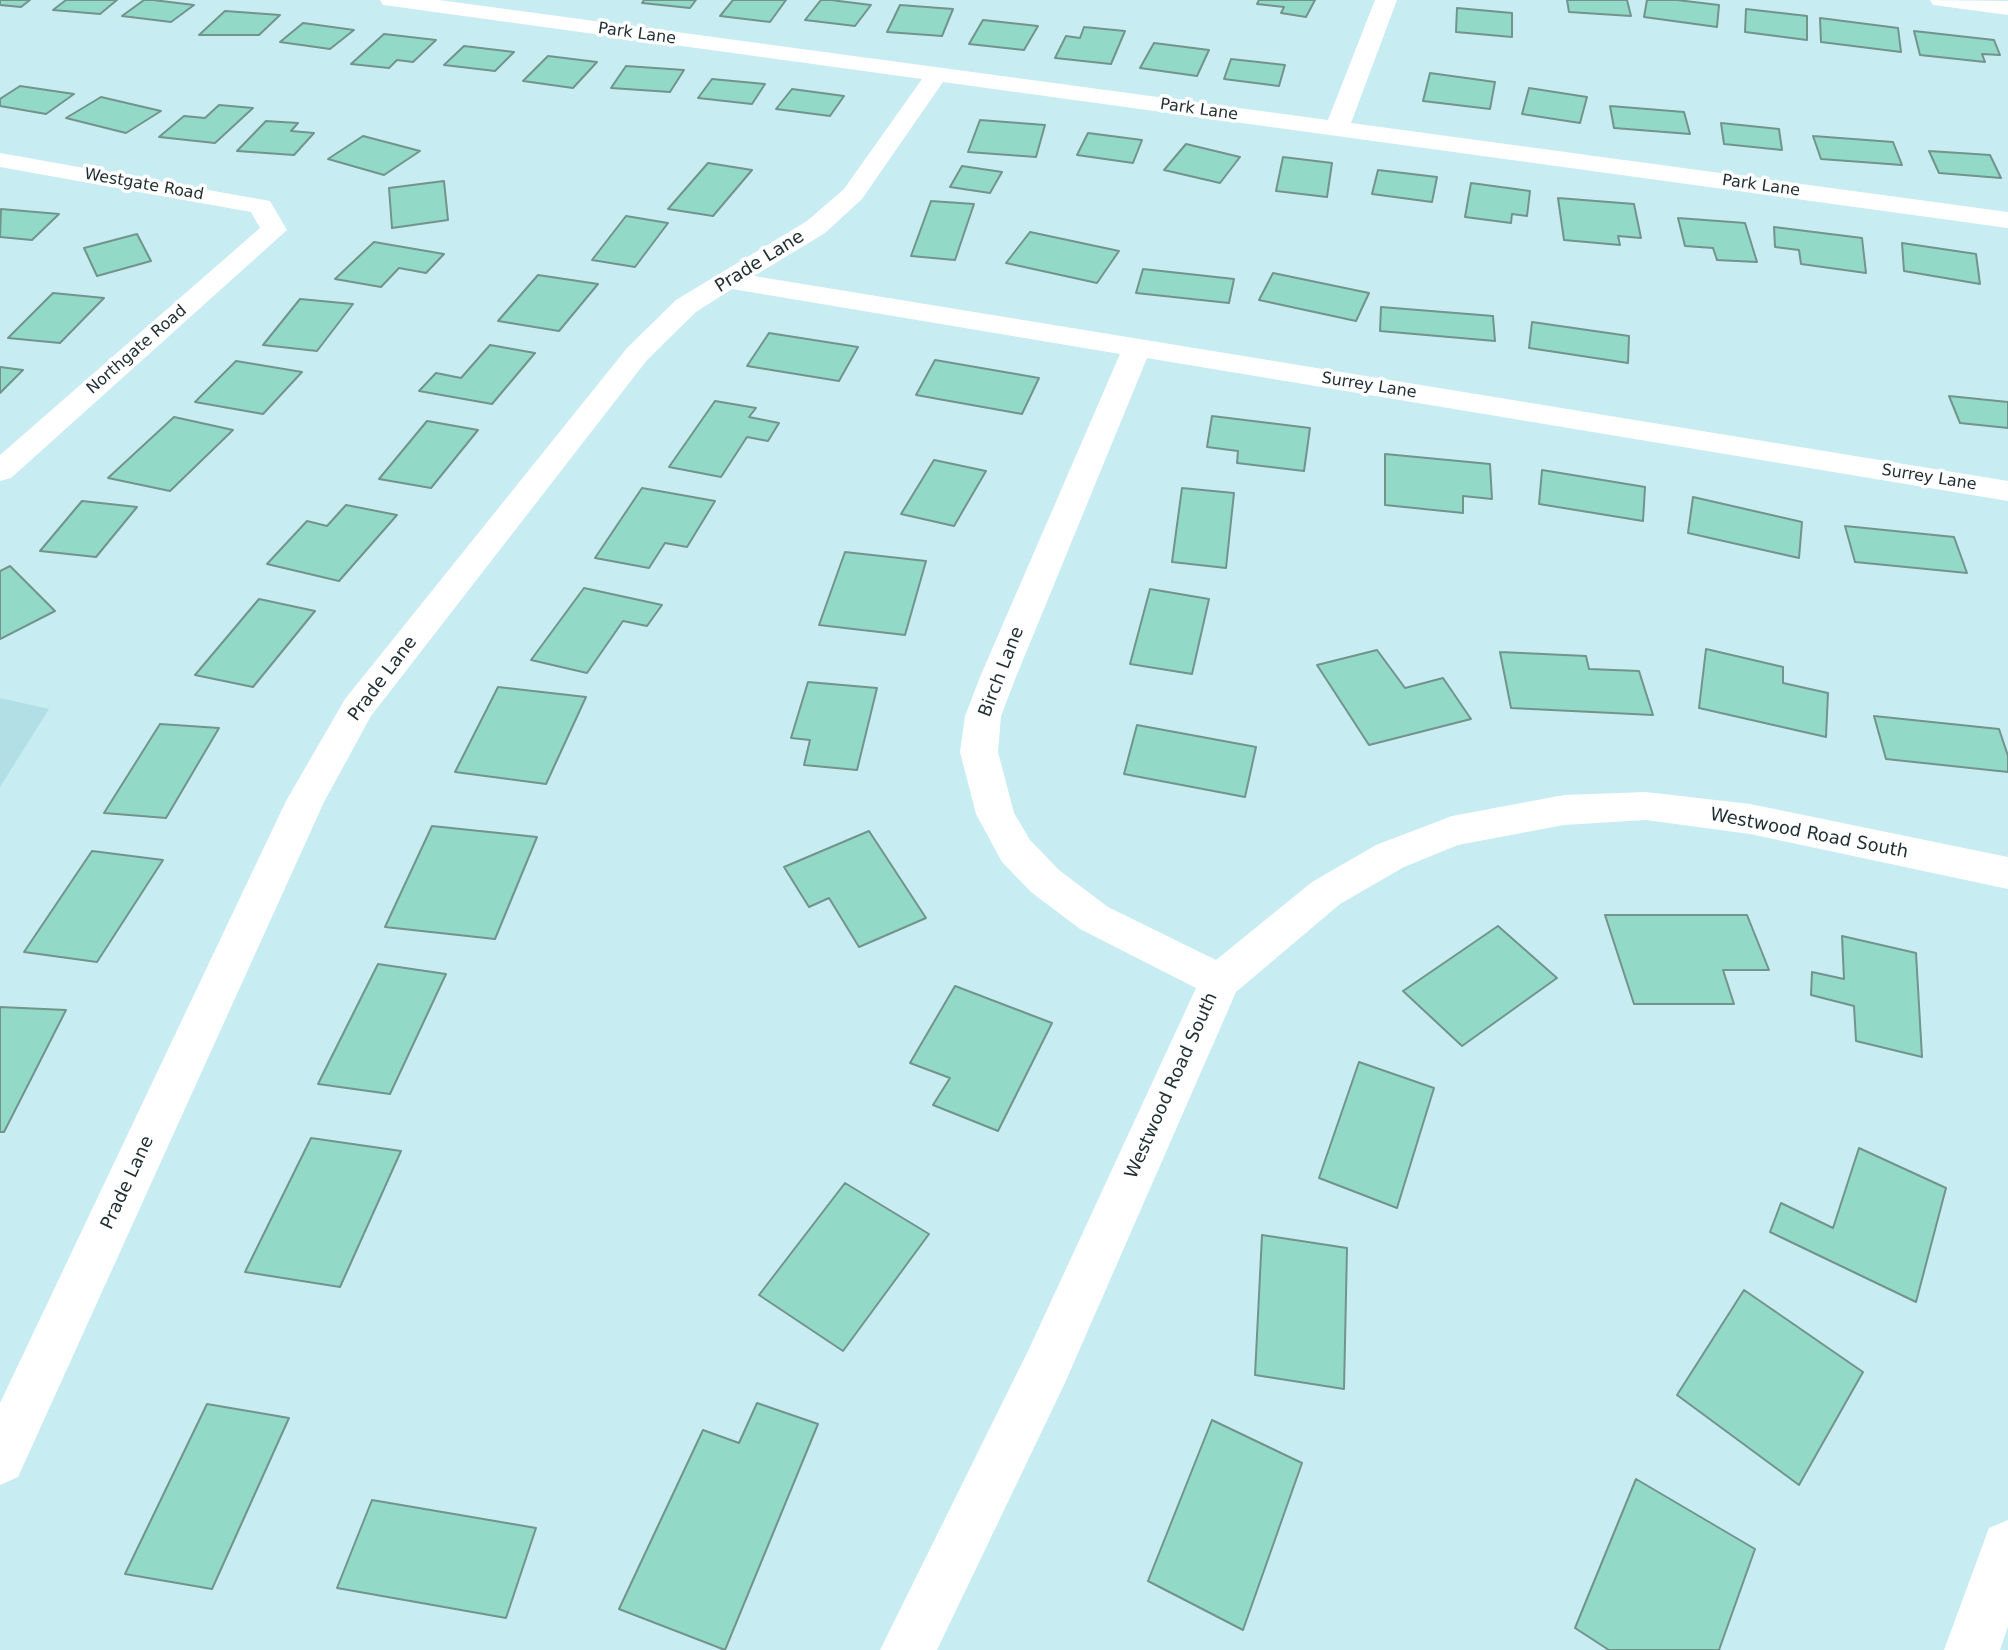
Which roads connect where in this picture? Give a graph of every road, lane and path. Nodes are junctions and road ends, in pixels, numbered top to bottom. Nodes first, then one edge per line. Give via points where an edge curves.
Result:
1 (391, 0) edge
2 (1386, 0) edge
3 (1941, 0) edge
4 (2008, 8) edge
5 (937, 74) junction
6 (1337, 128) junction
7 (0, 160) edge
8 (2008, 220) edge
9 (274, 230) joint
10 (731, 281) junction
11 (1137, 348) junction
12 (0, 471) edge
13 (2008, 491) edge
14 (2008, 873) edge
15 (1220, 981) junction
16 (0, 1459) edge
17 (2008, 1547) edge
18 (908, 1650) edge
19 (1972, 1650) edge

1 - 5 street, Park Lane
2 - 6 street
3 - 4 street
5 - 6 street, Park Lane
5 - 10 street, Prade Lane via 853,194 816,226
6 - 8 street, Park Lane
7 - 9 street, Westgate Road via 261,206
9 - 12 street, Northgate Road
10 - 11 street, Surrey Lane
10 - 16 street, Prade Lane via 686,306 637,354 358,708 305,802
11 - 13 street, Surrey Lane
11 - 15 street, Birch Lane via 998,677 983,716 979,752 995,814 1016,851 1045,881 1094,918
14 - 15 street, Westwood Road South via 1750,819 1646,806 1564,810 1452,831 1390,856 1326,892
15 - 18 street, Westwood Road South via 1046,1368
17 - 19 street

